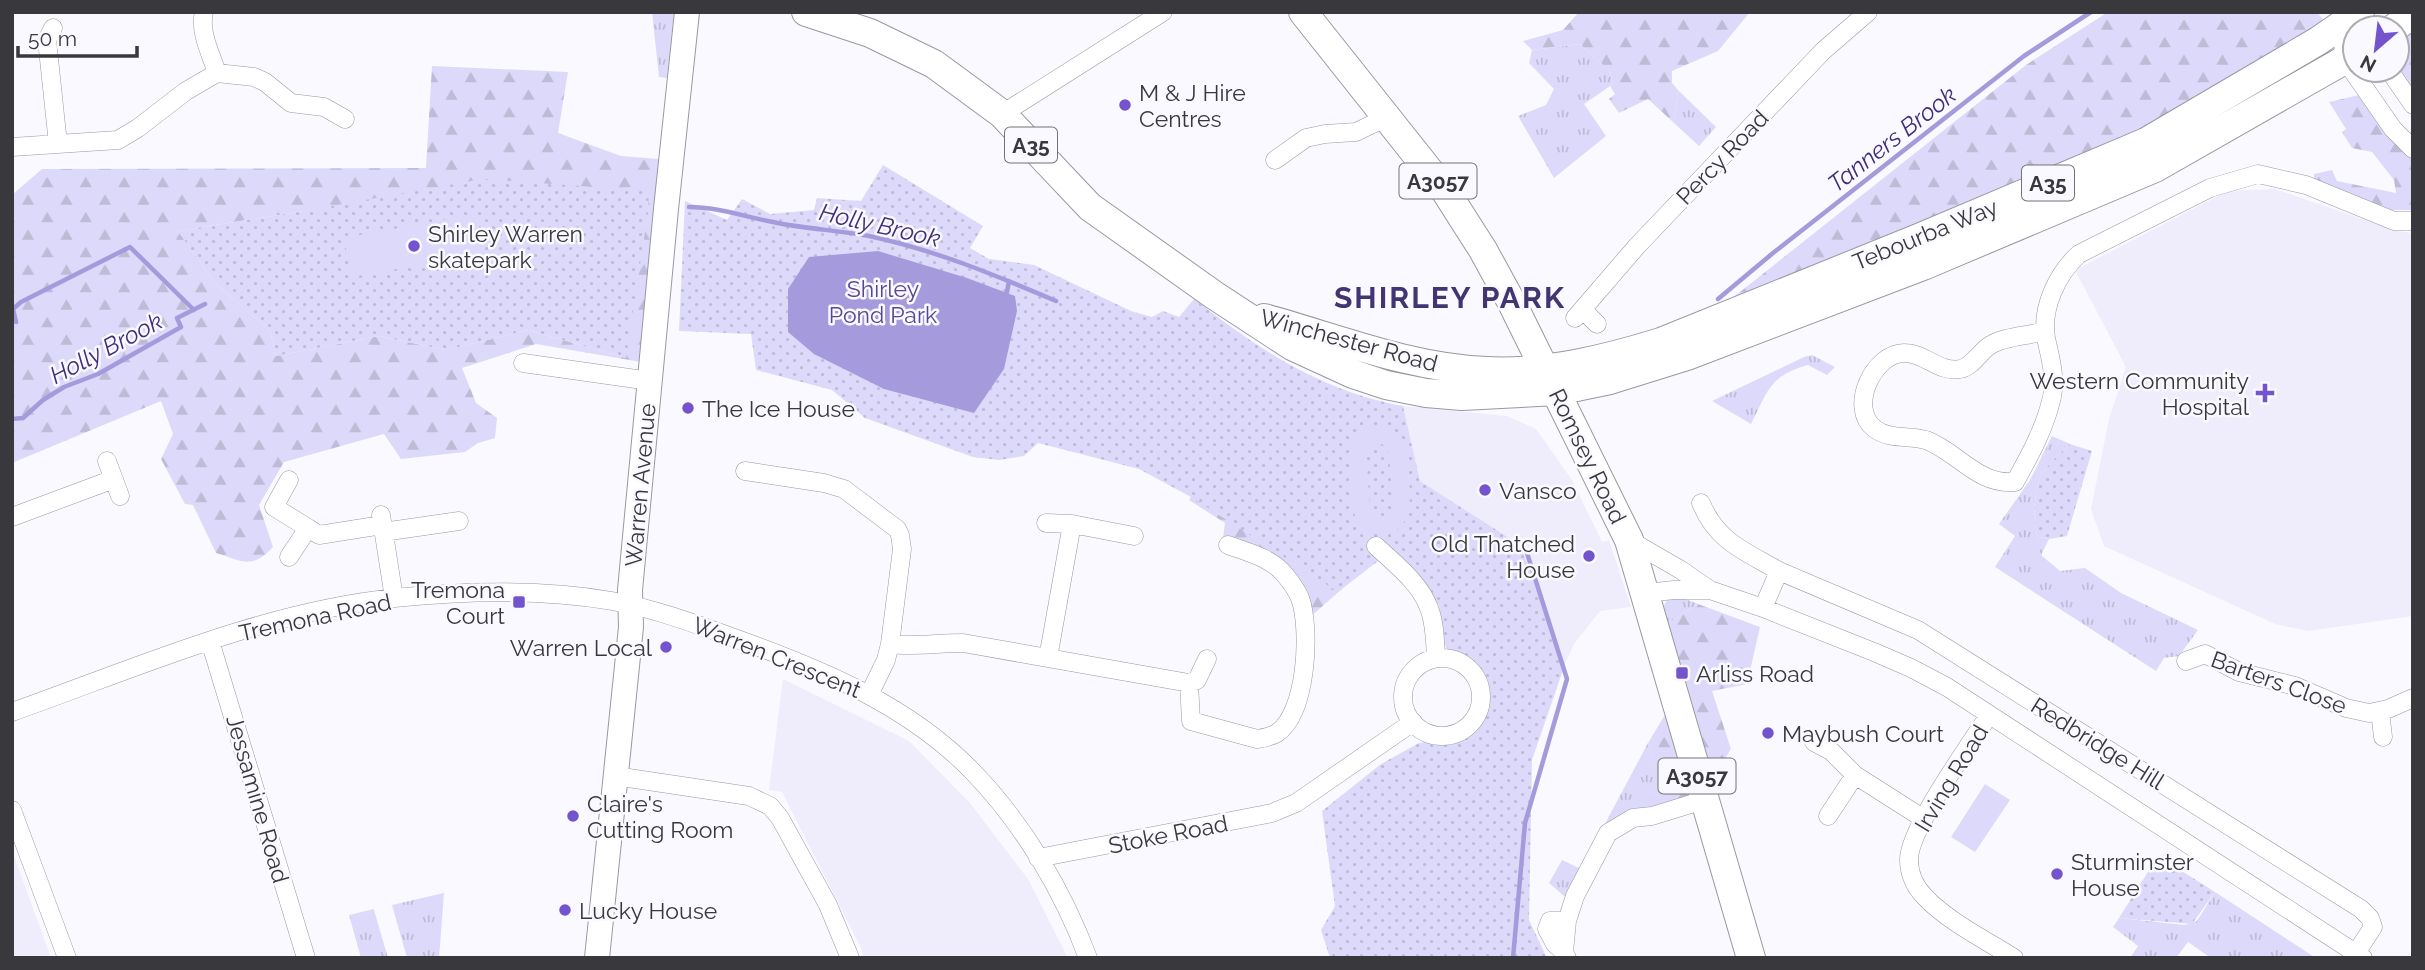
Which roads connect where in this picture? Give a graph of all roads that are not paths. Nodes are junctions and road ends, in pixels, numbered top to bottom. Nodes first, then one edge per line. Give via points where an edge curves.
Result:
1 (204, 12) edge
2 (687, 12) edge
3 (806, 12) edge
4 (1163, 12) edge
5 (1303, 12) edge
6 (1868, 12) edge
7 (53, 28) dead end
8 (2341, 42) edge
9 (217, 73) junction
10 (2372, 84) edge
11 (2399, 84) edge
12 (2413, 105) edge
13 (1009, 111) junction
14 (1387, 117) junction
15 (345, 120) dead end
16 (58, 144) junction
17 (12, 147) edge
18 (2413, 149) edge
19 (1275, 160) dead end
20 (2413, 221) edge
21 (1597, 324) dead end
22 (2045, 331) junction
23 (523, 363) dead end
24 (1550, 380) junction
25 (650, 381) junction
26 (107, 461) dead end
27 (745, 471) dead end
28 (114, 479) junction
29 (289, 480) dead end
30 (120, 496) dead end
31 (1701, 503) dead end
32 (12, 517) edge
33 (459, 521) dead end
34 (382, 523) junction
35 (1046, 523) dead end
36 (1072, 524) junction
37 (307, 528) junction
38 (1134, 536) dead end
39 (1629, 540) junction
40 (1228, 545) dead end
41 (1376, 546) dead end
42 (289, 557) dead end
43 (1779, 571) junction
44 (1710, 590) junction
45 (1647, 593) junction
46 (394, 598) junction
47 (631, 605) junction
48 (1763, 608) junction
49 (210, 641) junction
50 (890, 644) junction
51 (1436, 657) junction
52 (1048, 658) junction
53 (1208, 659) dead end
54 (2186, 661) dead end
55 (1189, 683) junction
56 (869, 695) junction
57 (2413, 698) edge
58 (2380, 711) junction
59 (12, 712) edge
60 (1989, 715) junction
61 (1413, 723) junction
62 (2383, 737) dead end
63 (1814, 742) dead end
64 (1855, 775) junction
65 (615, 776) junction
66 (1704, 800) junction
67 (12, 810) edge
68 (1828, 816) dead end
69 (1924, 819) junction
70 (1038, 858) junction
71 (1565, 955) edge
72 (2360, 956) edge
73 (67, 958) edge
74 (306, 958) edge
75 (597, 958) edge
76 (850, 958) edge
77 (1088, 958) edge
78 (1751, 958) edge
79 (2014, 958) edge

1 - 9 street via 204,32
2 - 25 street, Warren Avenue
3 - 13 main road, Winchester Road / A35 via 912,52
4 - 13 street
5 - 14 main road, Romsey Road / A3057
6 - 21 street, Percy Road via 1823,51 1616,268 1579,314
7 - 16 street via 47,40
8 - 24 main road, Tebourba Way / A35 via 2146,142 1661,342
9 - 15 street via 254,77 291,103 324,107
9 - 16 street via 118,140
10 - 18 street via 2393,129
11 - 12 street
13 - 24 main road, Winchester Road / A35 via 1090,207 1237,310 1424,364
14 - 19 street via 1356,132 1306,138
14 - 24 main road, Romsey Road / A3057 via 1446,192 1483,250
16 - 17 street
20 - 22 street via 2386,219 2281,178 2244,176 2210,188 2079,254 2051,295
22 - 22 street via 2052,361 2052,395 2039,436 2015,482 1982,476 1936,444 1885,435 1865,419 1862,405 1871,375 1893,355 1913,354 1959,370 1994,344
23 - 25 street
24 - 39 main road, Romsey Road / A3057
25 - 47 street, Warren Avenue
26 - 28 street
27 - 50 street via 844,489 897,529 902,550
28 - 30 street
28 - 32 street
29 - 37 street via 274,507
31 - 43 street, Redbridge Hill via 1709,522 1724,538
33 - 34 street
34 - 37 street via 319,535
34 - 46 street
35 - 36 street
36 - 38 street
36 - 52 street
37 - 42 street
39 - 44 street, Redbridge Hill
39 - 45 main road, Romsey Road / A3057
40 - 55 street via 1264,558 1283,572 1300,598 1305,641 1298,702 1279,732 1256,739 1191,721
41 - 51 street via 1424,597
43 - 48 street
43 - 72 street, Redbridge Hill via 1918,630 2361,909 2373,927
44 - 45 street, Redbridge Hill
44 - 48 street, Redbridge Hill
45 - 66 main road, Romsey Road / A3057
46 - 47 street, Tremona Road via 547,594
46 - 49 street, Tremona Road via 281,620
47 - 56 street, Warren Crescent via 670,614 787,657
47 - 65 street, Warren Avenue
48 - 60 street, Redbridge Hill via 1912,668
49 - 59 street, Tremona Road
49 - 74 street, Jessamine Road
50 - 52 street via 962,643
50 - 56 street
51 - 61 street via 1413,670 1406,681 1403,704
51 - 61 street via 1467,667 1481,695 1479,708 1467,727 1446,736 1422,731
52 - 55 street
53 - 55 street via 1197,680
54 - 58 street, Barters Close via 2205,654 2239,672 2295,686 2346,708
56 - 70 street, Warren Crescent via 926,732 973,771 1015,820
57 - 58 street, Barters Close
58 - 62 street
60 - 69 street, Irving Road
60 - 72 street, Redbridge Hill
61 - 70 street, Stoke Road via 1296,803 1256,817
63 - 64 street
64 - 68 street
64 - 69 street
65 - 75 street, Warren Avenue
65 - 76 street via 750,796 770,806 828,905
66 - 71 street via 1633,818 1608,833 1575,896 1567,922
66 - 78 main road, Romsey Road / A3057
67 - 73 street
69 - 79 street, Irving Road via 1909,860 1918,889 1940,910
70 - 77 street, Warren Crescent

